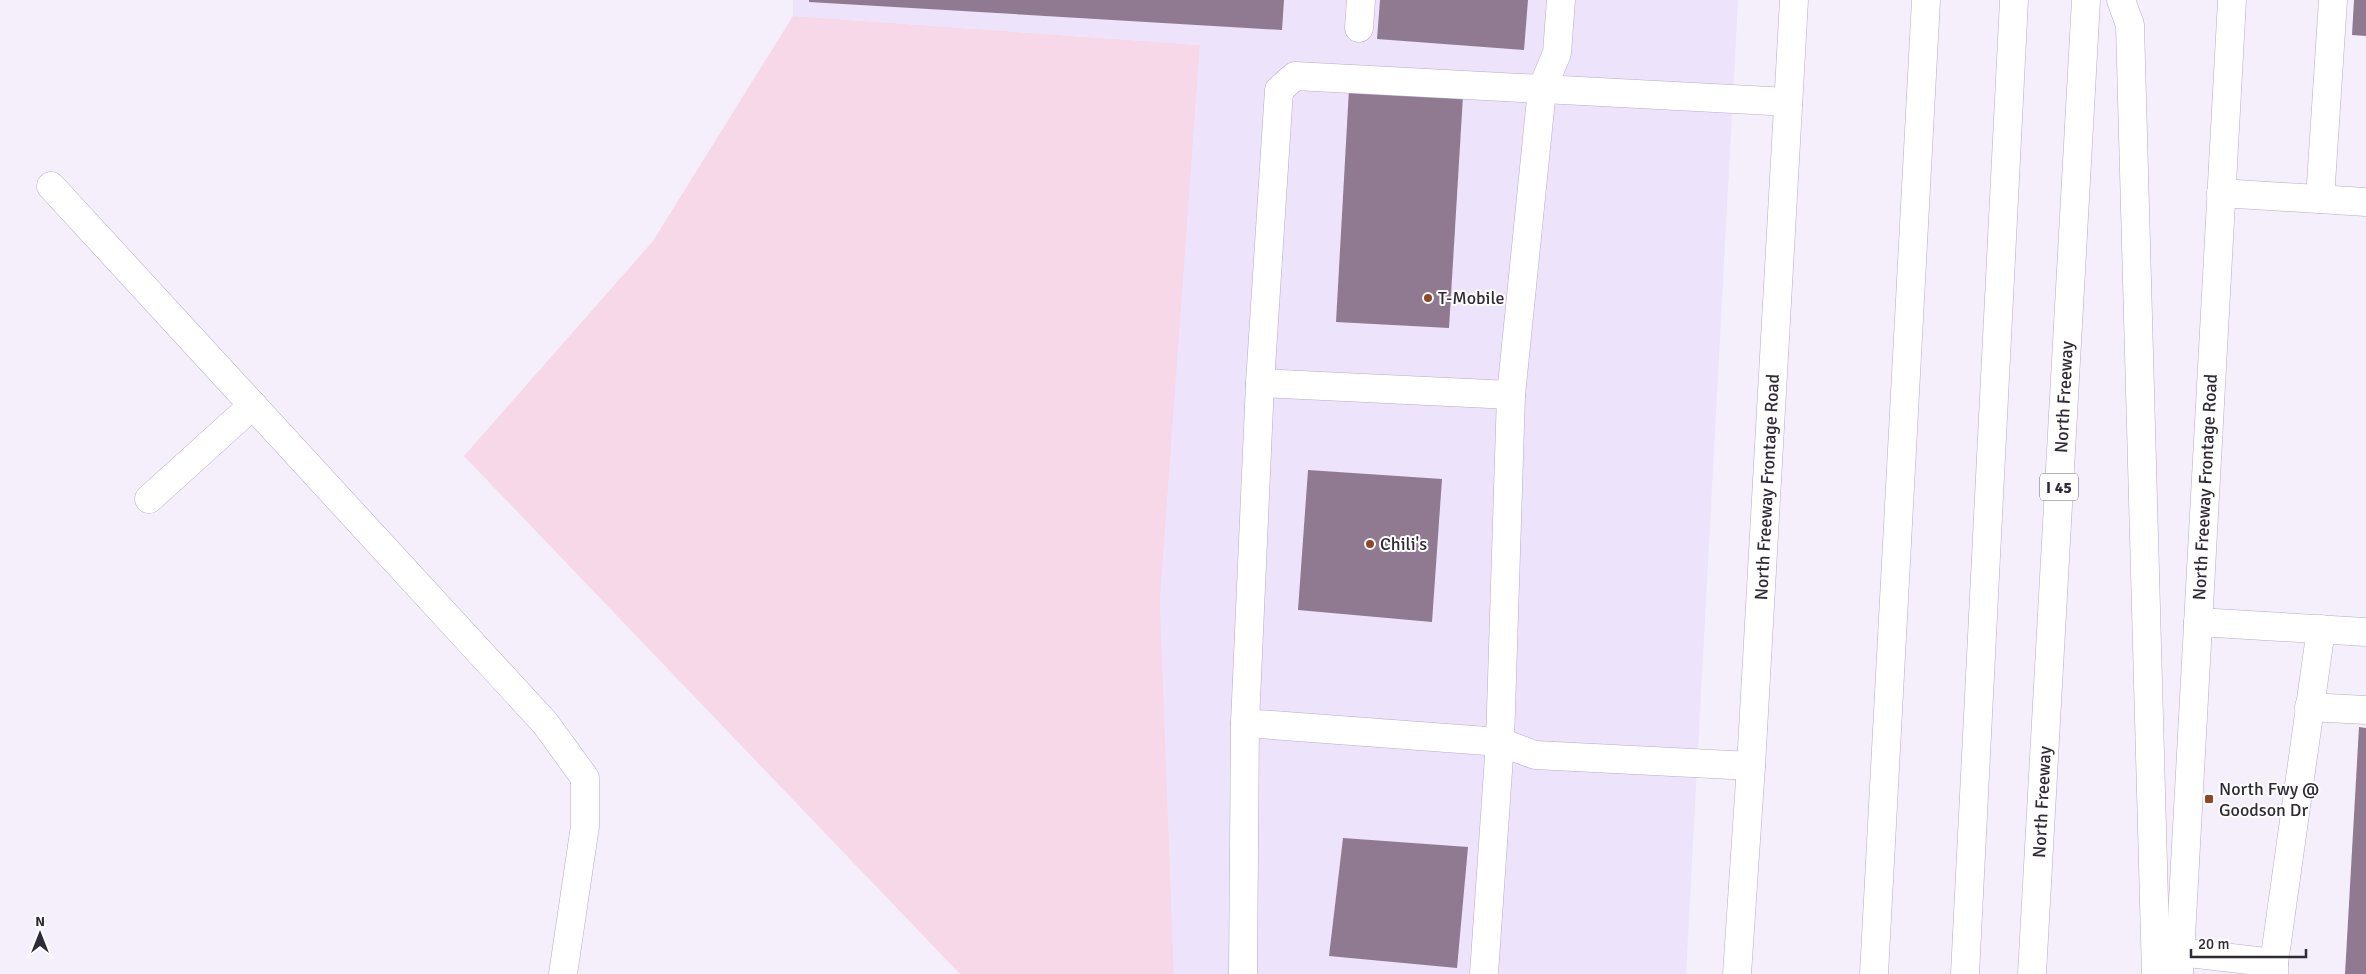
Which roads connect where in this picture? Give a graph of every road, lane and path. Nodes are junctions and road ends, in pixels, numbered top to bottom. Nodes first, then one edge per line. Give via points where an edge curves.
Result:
1 (1361, 0) edge
2 (1561, 0) edge
3 (1794, 0) edge
4 (1926, 0) edge
5 (2014, 0) edge
6 (2086, 0) edge
7 (2121, 0) edge
8 (2232, 0) edge
9 (2334, 0) edge
10 (1359, 28) dead end
11 (1542, 89) junction
12 (1788, 102) junction
13 (51, 186) dead end
14 (2221, 193) junction
15 (2320, 199) junction
16 (2366, 202) edge
17 (1260, 383) junction
18 (1511, 395) junction
19 (253, 405) junction
20 (149, 499) dead end
21 (2198, 622) junction
22 (2321, 629) junction
23 (2366, 632) edge
24 (2309, 707) junction
25 (2366, 710) edge
26 (1245, 723) junction
27 (1500, 742) junction
28 (1751, 766) junction
29 (2180, 963) edge
30 (2274, 969) edge
31 (563, 974) edge
32 (1243, 974) edge
33 (1484, 974) edge
34 (1737, 974) edge
35 (1874, 974) edge
36 (1965, 974) edge
37 (2032, 974) edge
38 (2156, 974) edge

1 - 10 main road
2 - 11 main road via 1557,54
3 - 12 main road, North Freeway Frontage Road
4 - 35 main road
5 - 36 main road
6 - 37 main road, North Freeway / I 45
7 - 38 main road via 2130,25
8 - 14 main road, North Freeway Frontage Road
9 - 15 main road
11 - 12 main road
11 - 17 main road via 1295,76 1279,90
11 - 18 main road
12 - 28 main road, North Freeway Frontage Road
13 - 19 main road
14 - 15 main road
14 - 21 main road, North Freeway Frontage Road
15 - 16 main road
17 - 18 main road
17 - 26 main road
18 - 27 main road
19 - 20 main road
19 - 31 main road via 545,723 585,778 585,826
21 - 22 main road
21 - 29 main road, North Freeway Frontage Road
22 - 23 main road
22 - 24 main road
24 - 25 main road
24 - 30 main road
26 - 27 main road
26 - 32 main road
27 - 28 main road via 1535,755
27 - 33 main road
28 - 34 main road, North Freeway Frontage Road
29 - 30 main road

